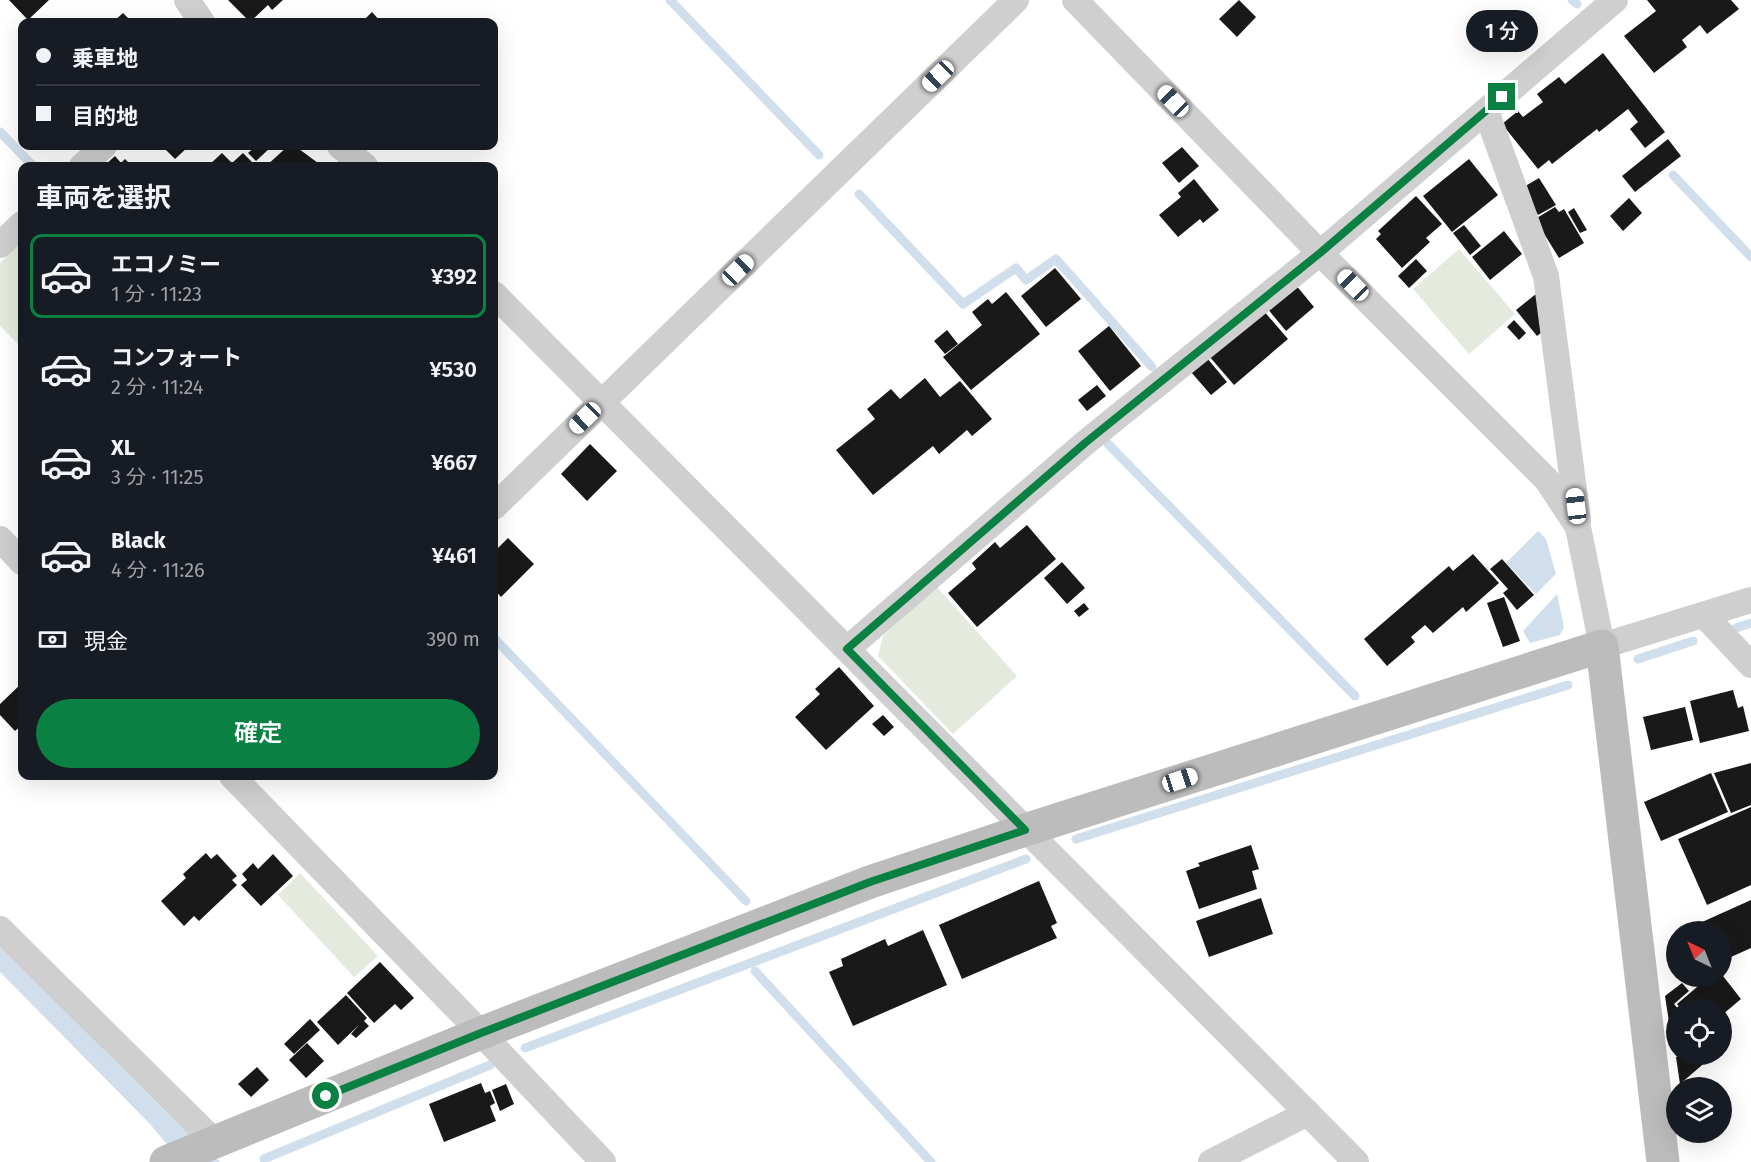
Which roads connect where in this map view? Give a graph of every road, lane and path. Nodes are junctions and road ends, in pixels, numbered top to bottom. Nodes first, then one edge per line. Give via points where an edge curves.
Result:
1 (187, 0) edge
2 (1016, 0) edge
3 (1075, 0) edge
4 (1615, 0) edge
5 (199, 18) edge
6 (1486, 111) junction
7 (100, 150) edge
8 (345, 150) edge
9 (86, 162) edge
10 (360, 162) edge
11 (18, 228) edge
12 (0, 245) edge
13 (1320, 253) junction
14 (498, 298) edge
15 (601, 404) junction
16 (498, 503) edge
17 (1578, 527) junction
18 (0, 539) edge
19 (18, 558) edge
20 (1751, 600) edge
21 (1704, 615) junction
22 (1602, 646) junction
23 (847, 649) junction
24 (1751, 665) edge
25 (236, 780) edge
26 (1025, 830) junction
27 (0, 930) edge
28 (481, 1033) junction
29 (1308, 1113) junction
30 (214, 1141) junction
31 (167, 1161) edge
32 (603, 1162) edge
33 (1211, 1162) edge
34 (1356, 1162) edge
35 (1663, 1162) edge

1 - 5 street
2 - 15 street
3 - 13 street
4 - 6 street
6 - 13 street
6 - 17 street via 1546,276
7 - 9 street
8 - 10 street
11 - 12 street
13 - 17 street via 1547,480
13 - 23 street via 1085,443
14 - 15 street
15 - 16 street
15 - 23 street
17 - 22 street
18 - 19 street
20 - 21 street
21 - 22 street
21 - 24 street
22 - 26 street
22 - 35 street
23 - 26 street
25 - 28 street
26 - 28 street via 870,882
26 - 29 street
27 - 30 street
28 - 30 street
28 - 32 street
29 - 33 street
29 - 34 street
30 - 31 street

